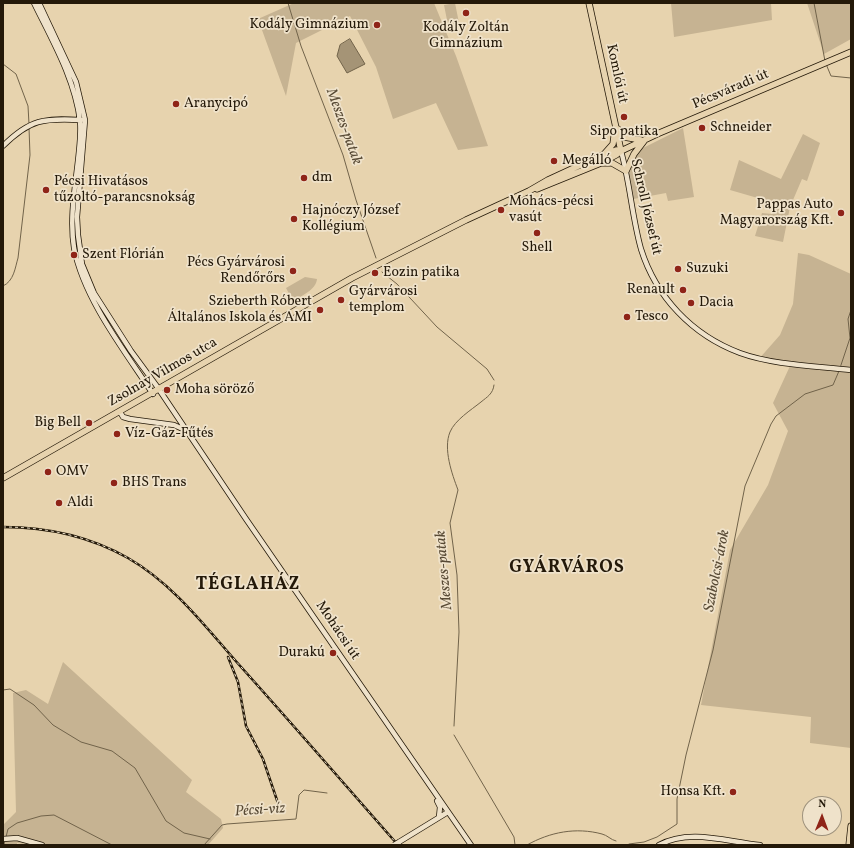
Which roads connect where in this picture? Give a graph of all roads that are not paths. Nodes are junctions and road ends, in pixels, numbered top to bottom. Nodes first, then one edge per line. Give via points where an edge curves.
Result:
1 (34, 3) edge
2 (39, 3) edge
3 (589, 3) edge
4 (851, 52) edge
5 (83, 120) junction
6 (616, 124) junction
7 (646, 140) junction
8 (3, 146) edge
9 (621, 150) junction
10 (600, 156) junction
11 (601, 163) junction
12 (626, 171) junction
13 (529, 191) junction
14 (851, 370) edge
15 (159, 389) junction
16 (153, 394) junction
17 (120, 412) junction
18 (177, 416) junction
19 (169, 424) junction
20 (187, 431) junction
21 (3, 478) edge
22 (434, 792) junction
23 (448, 812) junction
24 (439, 817) junction
25 (851, 826) edge
26 (3, 839) edge
27 (397, 844) edge
28 (42, 845) edge
29 (471, 845) edge
30 (659, 845) edge
31 (760, 845) edge
32 (849, 845) edge

1 - 5 street via 70,80
2 - 5 street via 70,66 79,91
3 - 6 main road, Komlói út
4 - 7 main road, Pécsváradi út
5 - 8 street via 49,118 26,128
5 - 15 street, Mohácsi út via 77,217 82,264 97,300
5 - 16 street via 72,219 77,259 92,299
6 - 7 main road via 624,137
6 - 9 main road, Komlói út
6 - 10 main road via 613,144
7 - 9 main road, Pécsváradi út
7 - 12 main road via 634,154
9 - 10 main road, Zsolnay Vilmos utca
9 - 11 main road, Zsolnay Vilmos utca
9 - 12 street, Schroll József út
10 - 13 main road, Zsolnay Vilmos utca
11 - 12 main road via 612,163
11 - 13 main road, Zsolnay Vilmos utca
12 - 14 street, Schroll József út via 642,248 649,269 664,295 683,317 705,335 728,348 756,357
13 - 15 main road, Zsolnay Vilmos utca via 344,282
15 - 16 main road, Zsolnay Vilmos utca
15 - 18 street, Mohácsi út
16 - 17 main road, Zsolnay Vilmos utca
17 - 19 street via 130,419
17 - 21 main road, Zsolnay Vilmos utca
18 - 19 street via 175,421
18 - 20 street, Mohácsi út
19 - 20 street
20 - 22 street, Mohácsi út
22 - 23 street, Mohácsi út
22 - 24 street via 440,807
23 - 24 street
23 - 29 street, Mohácsi út
24 - 27 street
25 - 32 main road
26 - 28 street via 30,840
30 - 31 street via 678,837 696,836

